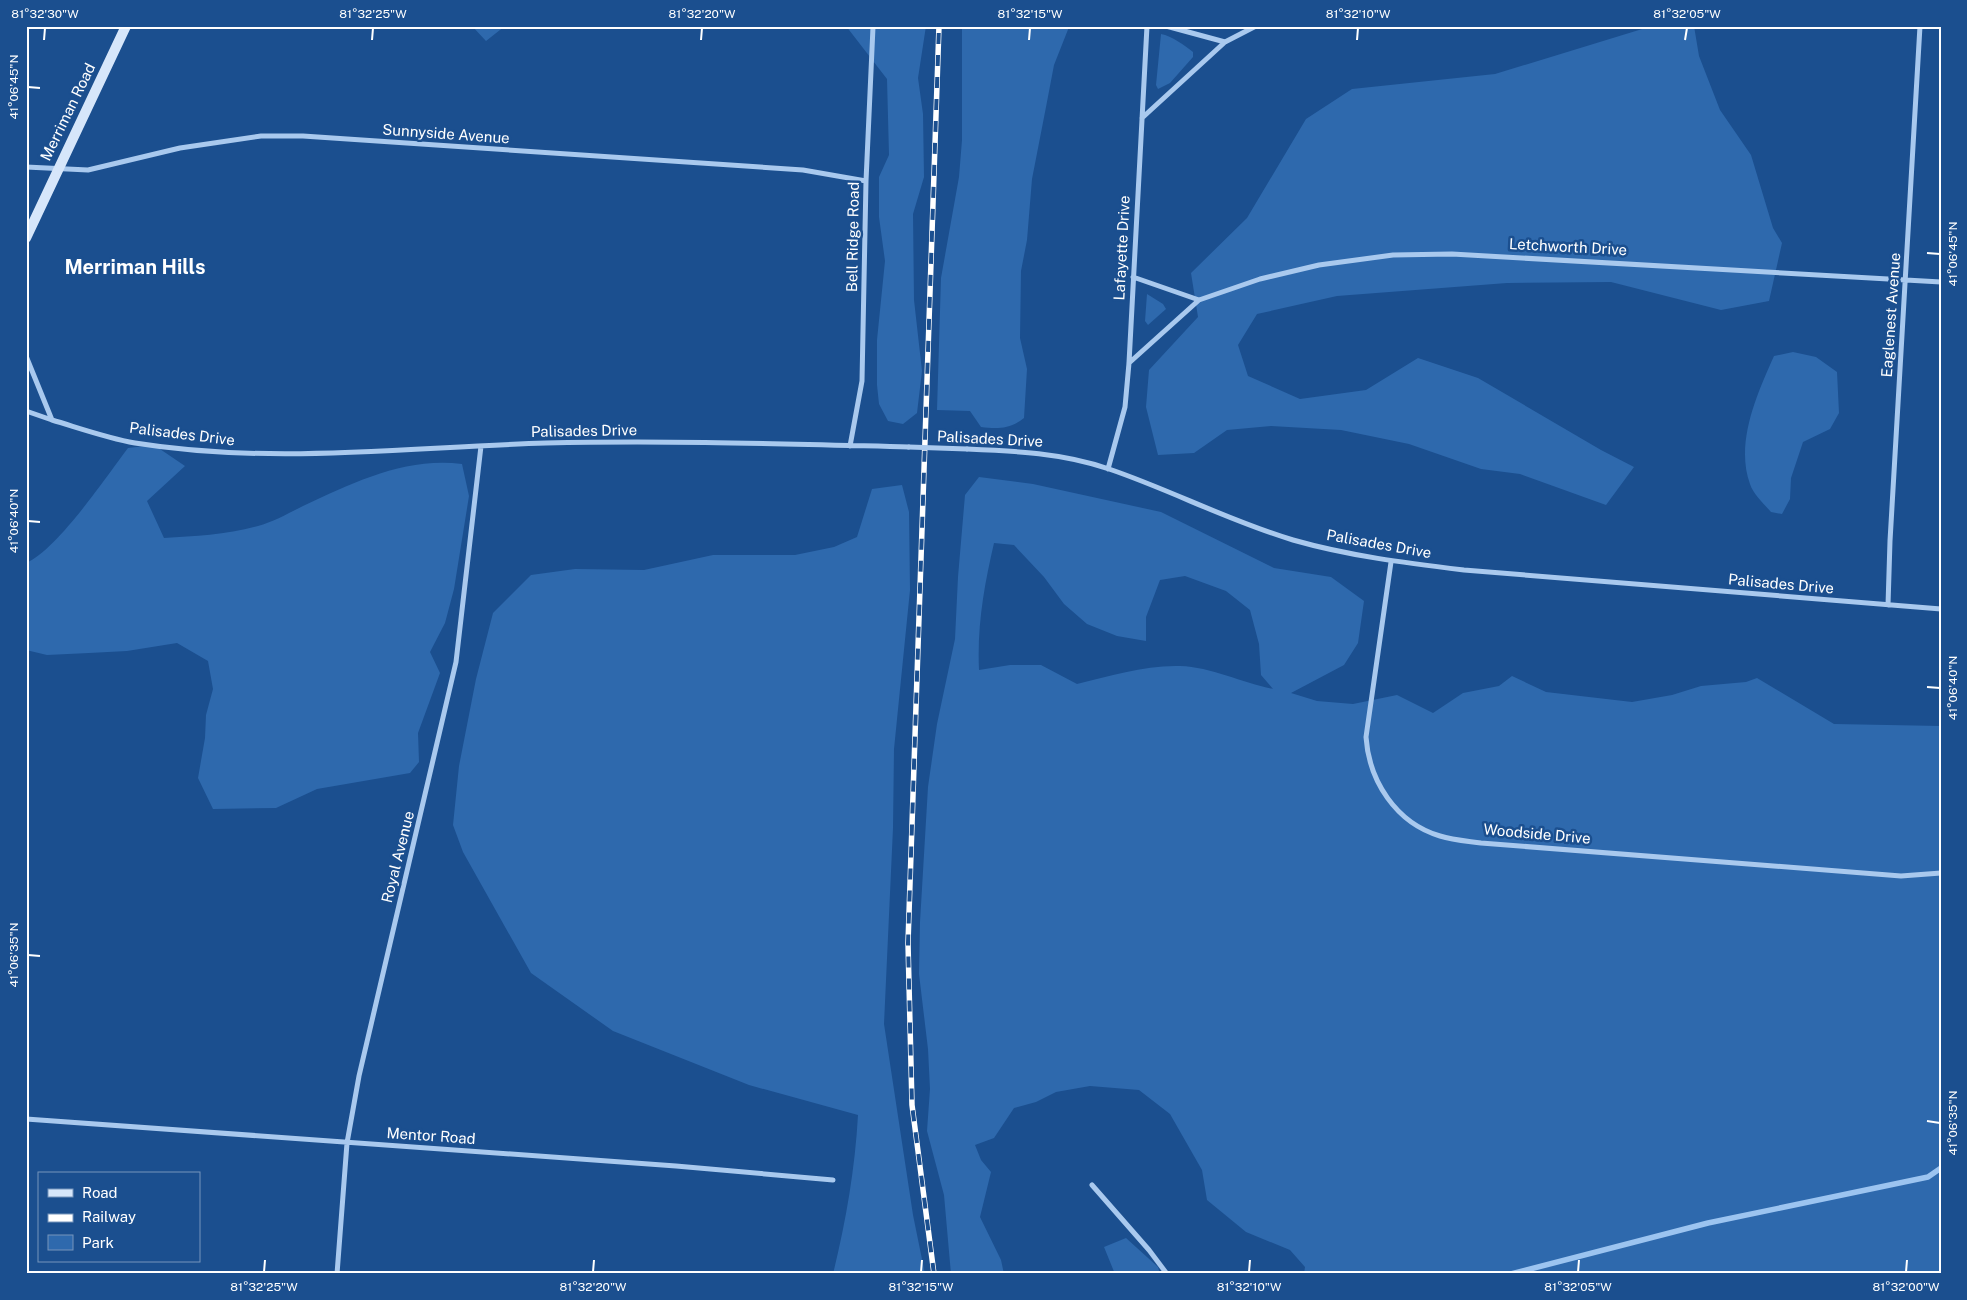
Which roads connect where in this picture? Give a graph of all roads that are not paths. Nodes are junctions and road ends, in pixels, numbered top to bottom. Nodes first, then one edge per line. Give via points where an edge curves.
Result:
1 (126, 26) edge
2 (1146, 26) edge
3 (1166, 26) edge
4 (1256, 26) edge
5 (1920, 26) edge
6 (873, 27) edge
7 (1225, 42) junction
8 (1142, 118) junction
9 (26, 167) edge
10 (57, 169) junction
11 (866, 181) junction
12 (26, 238) edge
13 (1133, 277) junction
14 (1906, 280) junction
15 (1941, 282) edge
16 (1199, 300) junction
17 (26, 356) edge
18 (1129, 363) junction
19 (26, 411) edge
20 (52, 420) junction
21 (481, 446) junction
22 (850, 446) junction
23 (1108, 468) junction
24 (1391, 562) junction
25 (1888, 605) junction
26 (1941, 610) edge
27 (1941, 873) edge
28 (26, 1119) edge
29 (347, 1143) junction
30 (833, 1180) dead end
31 (1092, 1185) dead end
32 (337, 1274) edge
33 (1166, 1274) edge

1 - 10 main road, Merriman Road
2 - 8 street, Lafayette Drive
3 - 7 street
4 - 7 street
5 - 14 street, Eaglenest Avenue
6 - 11 street, Bell Ridge Road
7 - 8 street
8 - 13 street, Lafayette Drive
9 - 10 street, Sunnyside Avenue
10 - 11 street, Sunnyside Avenue via 88,170 180,148 261,136 303,136 803,170
10 - 12 main road, Merriman Road
11 - 22 street, Bell Ridge Road via 862,381
13 - 16 street
13 - 18 street, Lafayette Drive
14 - 15 street, Letchworth Drive
14 - 16 street, Letchworth Drive via 1481,254 1394,255 1319,265 1260,279
14 - 25 street, Eaglenest Avenue
16 - 18 street, Letchworth Drive
17 - 20 street
18 - 23 street, Lafayette Drive via 1125,407
19 - 20 street, Palisades Drive
20 - 21 street, Palisades Drive via 132,442 244,453
21 - 22 street, Palisades Drive via 660,443
21 - 29 street, Royal Avenue via 456,662 359,1076
22 - 23 street, Palisades Drive, bridge via 1034,452
23 - 24 street, Palisades Drive via 1250,526 1329,549
24 - 25 street, Palisades Drive
24 - 27 street, Woodside Drive via 1366,737 1367,752 1387,798 1424,830 1452,839 1491,844 1902,876
25 - 26 street, Palisades Drive
28 - 29 street, Mentor Road
29 - 30 street, Mentor Road
29 - 32 street, Royal Avenue
31 - 33 street

